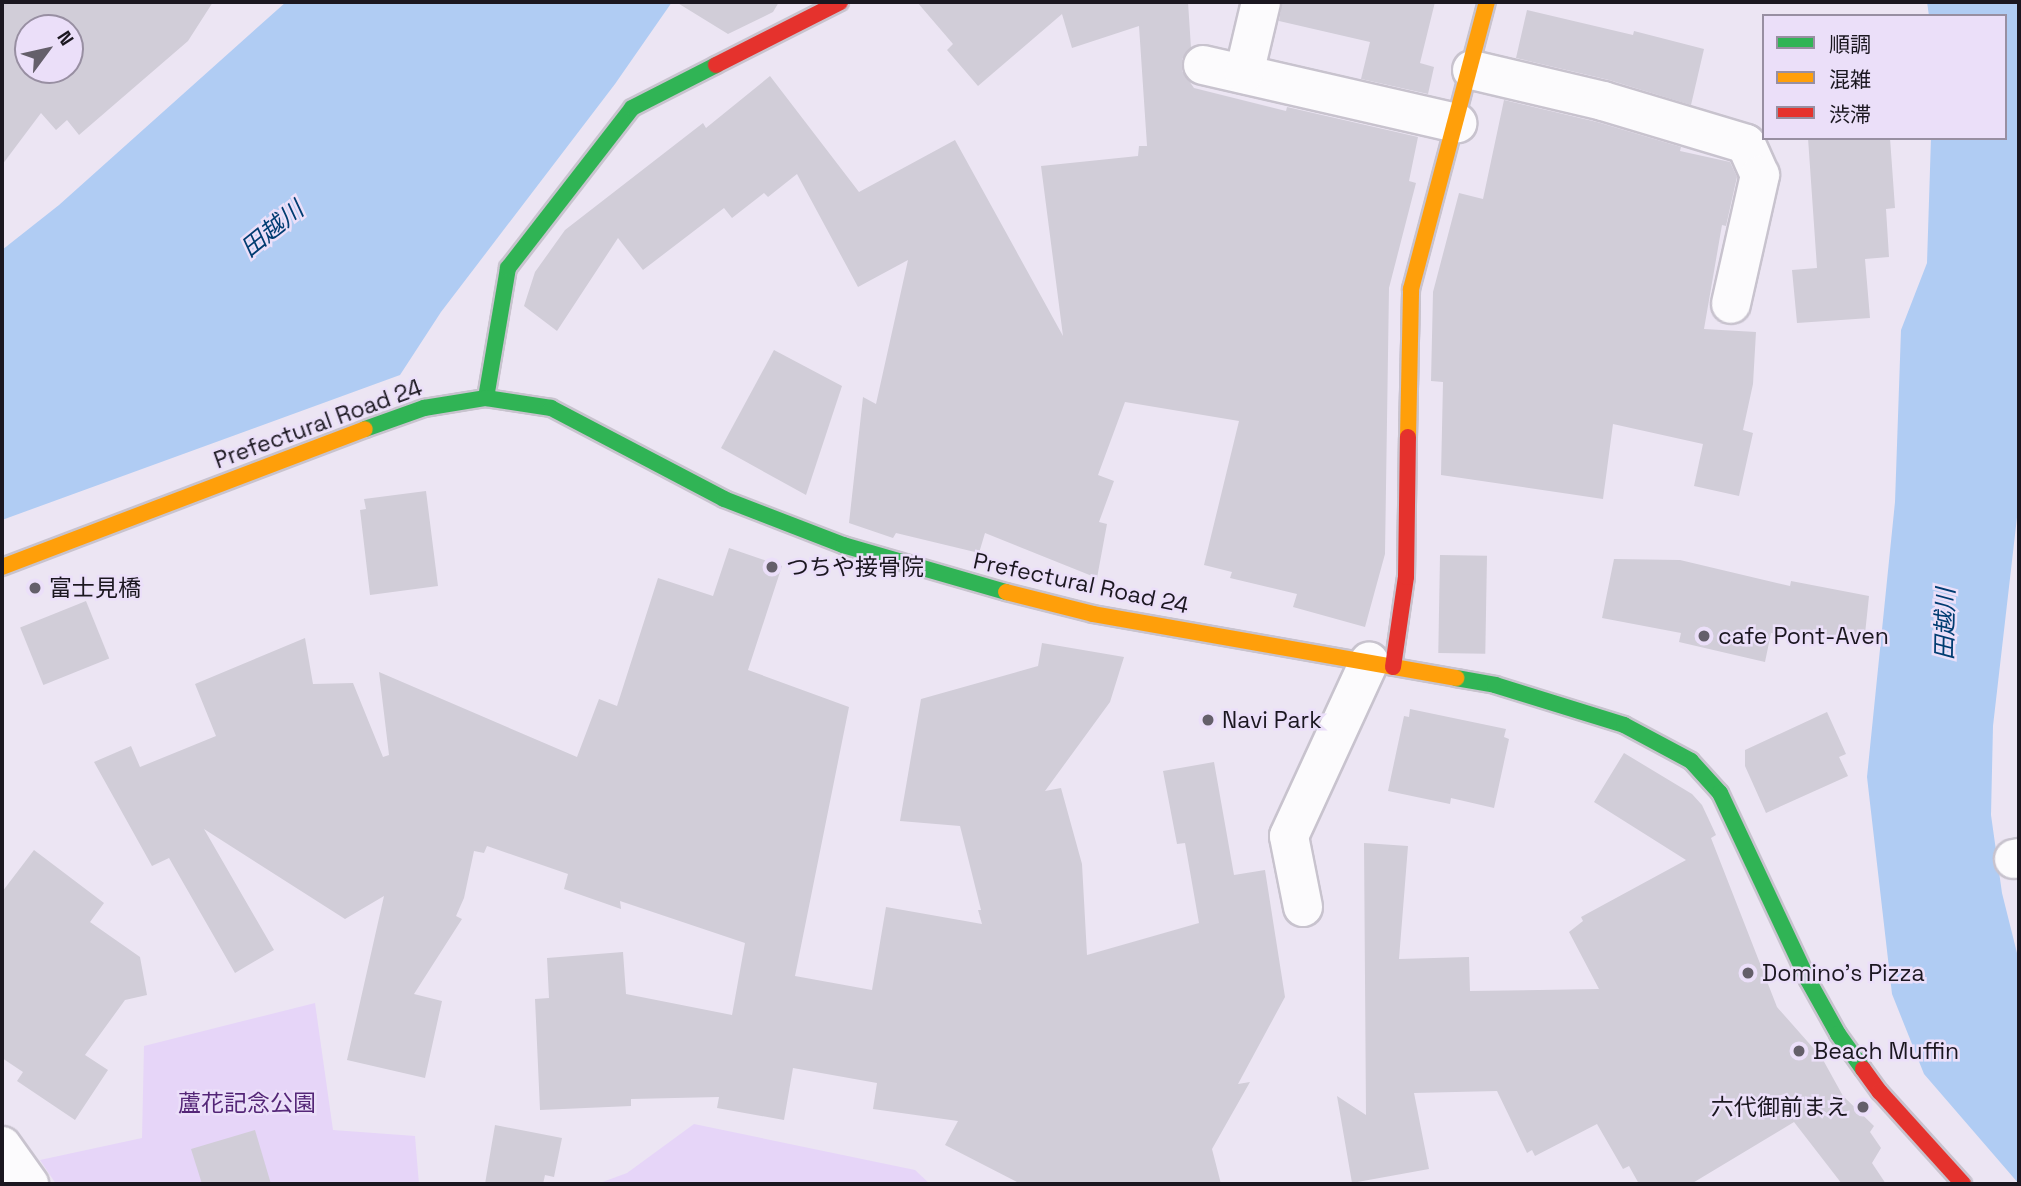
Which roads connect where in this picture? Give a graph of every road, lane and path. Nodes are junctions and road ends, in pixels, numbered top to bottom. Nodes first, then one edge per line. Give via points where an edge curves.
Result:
1 (840, 2) edge
2 (1261, 2) edge
3 (1488, 2) edge
4 (1203, 65) dead end
5 (1472, 70) junction
6 (1244, 74) junction
7 (1457, 123) junction
8 (1731, 304) dead end
9 (486, 398) junction
10 (2, 567) edge
11 (1381, 665) junction
12 (1303, 907) dead end
13 (2, 1146) edge
14 (29, 1184) edge
15 (1963, 1184) edge

1 - 9 main road via 632,108 508,268
2 - 6 street
3 - 5 main road
4 - 6 street
5 - 7 main road
5 - 8 street via 1603,101 1746,144 1760,175
6 - 7 street
7 - 11 main road via 1411,289 1406,577
9 - 10 main road, Prefectural Road 24 via 424,408
9 - 11 main road, Prefectural Road 24 via 551,408 724,499 843,545 950,578 1093,614
11 - 12 street via 1289,836
11 - 15 main road, Prefectural Road 24 via 1495,685 1624,725 1691,761 1720,793 1838,1034 1880,1091
13 - 14 street

